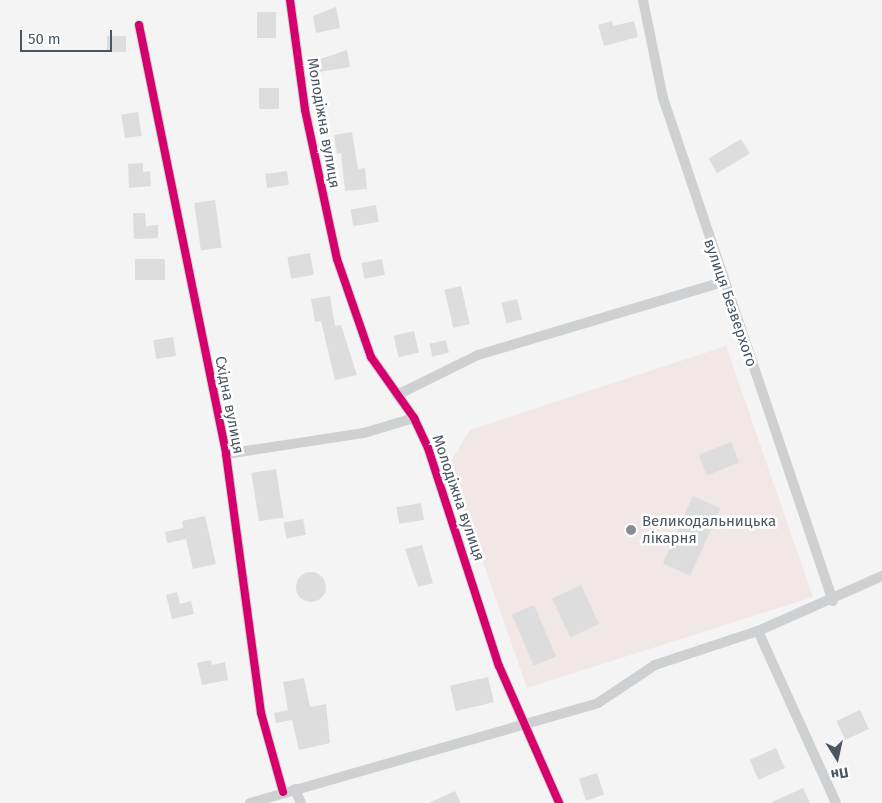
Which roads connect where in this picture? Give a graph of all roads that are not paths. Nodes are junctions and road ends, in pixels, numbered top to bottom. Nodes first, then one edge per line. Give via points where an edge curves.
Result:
1 (290, 0) edge
2 (643, 0) edge
3 (139, 24) dead end
4 (723, 282) junction
5 (397, 394) junction
6 (414, 418) junction
7 (226, 454) junction
8 (882, 576) edge
9 (833, 601) junction
10 (758, 631) junction
11 (526, 727) junction
12 (295, 789) junction
13 (282, 792) junction
14 (250, 803) edge
15 (301, 803) edge
16 (559, 803) edge
17 (836, 803) edge

1 - 5 street, Молодіжна вулиця via 305,110 334,247 371,357
2 - 4 street, вулиця Безверхого via 663,98
3 - 7 street, Східна вулиця
4 - 5 street via 478,356
4 - 9 street, вулиця Безверхого
5 - 6 street, Молодіжна вулиця
6 - 7 street via 364,433
6 - 11 street, Молодіжна вулиця via 428,448 499,666
7 - 13 street, Східна вулиця via 261,713
8 - 9 street
9 - 10 street
10 - 11 street via 655,665 607,700
10 - 17 street
11 - 12 street
11 - 16 street, Молодіжна вулиця
12 - 13 street
12 - 15 street
13 - 14 street

